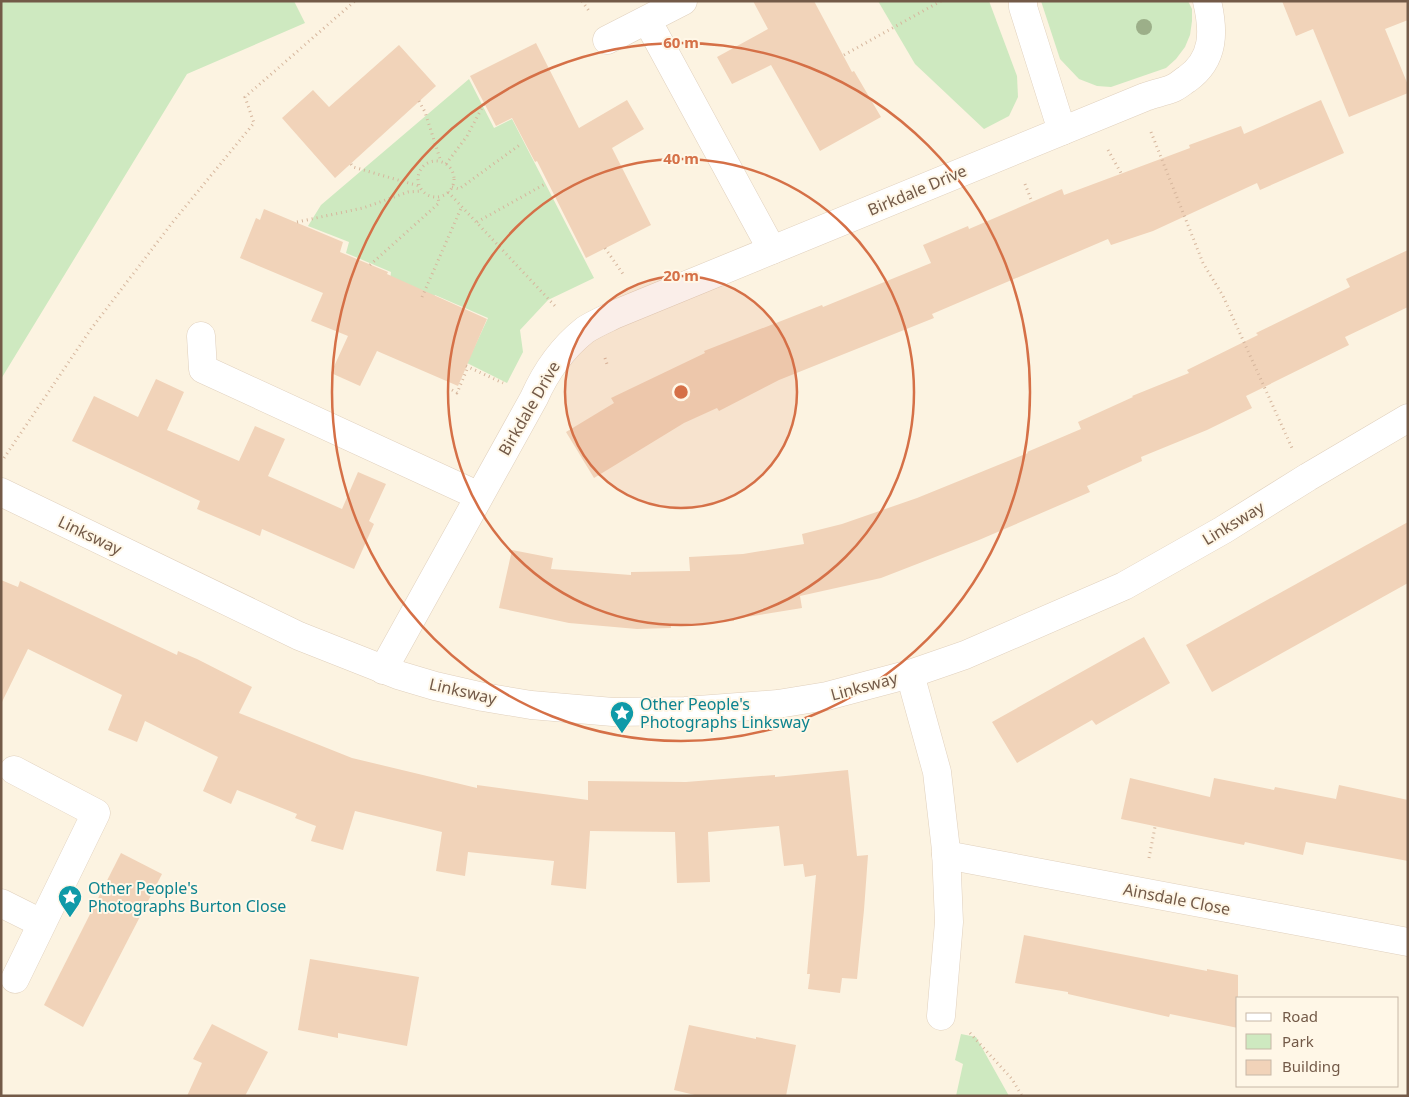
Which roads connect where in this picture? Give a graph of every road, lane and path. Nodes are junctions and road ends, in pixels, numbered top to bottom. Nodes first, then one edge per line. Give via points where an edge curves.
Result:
1 (354, 1) edge
2 (683, 1) edge
3 (941, 1) edge
4 (1022, 1) edge
5 (1207, 1) edge
6 (647, 20) junction
7 (607, 40) dead end
8 (844, 55) dead end
9 (419, 101) dead end
10 (484, 104) dead end
11 (1150, 130) dead end
12 (1062, 131) junction
13 (521, 144) dead end
14 (1107, 149) dead end
15 (441, 162) junction
16 (351, 164) dead end
17 (446, 164) junction
18 (1121, 173) dead end
19 (1024, 181) dead end
20 (545, 184) dead end
21 (419, 186) junction
22 (452, 187) junction
23 (422, 191) junction
24 (448, 192) junction
25 (438, 197) junction
26 (1032, 202) dead end
27 (462, 206) junction
28 (298, 222) dead end
29 (476, 222) junction
30 (605, 248) dead end
31 (772, 250) junction
32 (370, 265) dead end
33 (624, 276) dead end
34 (422, 297) dead end
35 (555, 306) dead end
36 (201, 336) dead end
37 (510, 386) dead end
38 (452, 390) dead end
39 (1408, 418) edge
40 (1, 462) edge
41 (1308, 477) junction
42 (1, 492) edge
43 (479, 496) junction
44 (383, 670) junction
45 (910, 674) junction
46 (14, 770) dead end
47 (1155, 826) dead end
48 (946, 856) junction
49 (1149, 860) dead end
50 (1, 903) edge
51 (41, 923) junction
52 (1408, 942) edge
53 (14, 979) dead end
54 (941, 1016) dead end
55 (966, 1029) dead end
56 (1022, 1096) edge

1 - 40 path via 245,97 254,123 91,329
2 - 6 street
3 - 8 path
4 - 12 street
5 - 12 street, Birkdale Drive via 1212,23 1208,53 1196,73 1173,89
6 - 7 street
6 - 31 street
9 - 15 path
10 - 17 path via 468,136
11 - 41 path via 1203,263 1223,296
12 - 31 street, Birkdale Drive
13 - 22 path via 459,189
14 - 18 path
15 - 17 path
15 - 21 path via 430,163 420,170
16 - 21 path
17 - 22 path via 454,175
19 - 26 path
20 - 29 path
21 - 23 path
22 - 24 path
23 - 25 path
23 - 28 path
24 - 25 path
24 - 27 path
25 - 32 path via 439,203
27 - 29 path
27 - 34 path
29 - 35 path
30 - 33 path
31 - 43 street, Birkdale Drive via 586,329 561,352 544,375
36 - 43 street via 203,369
37 - 38 path via 467,367 457,393
39 - 41 street, Linksway
41 - 45 street, Linksway via 1124,586 965,655
42 - 44 street, Linksway via 299,636
43 - 44 street, Birkdale Drive
44 - 45 street, Linksway via 483,698 614,712 685,711 786,703 827,696
45 - 48 street via 937,772
46 - 51 street via 96,813
47 - 49 path
48 - 52 street, Ainsdale Close
48 - 54 street via 949,922
50 - 51 street
51 - 53 street
55 - 56 path via 1012,1079

